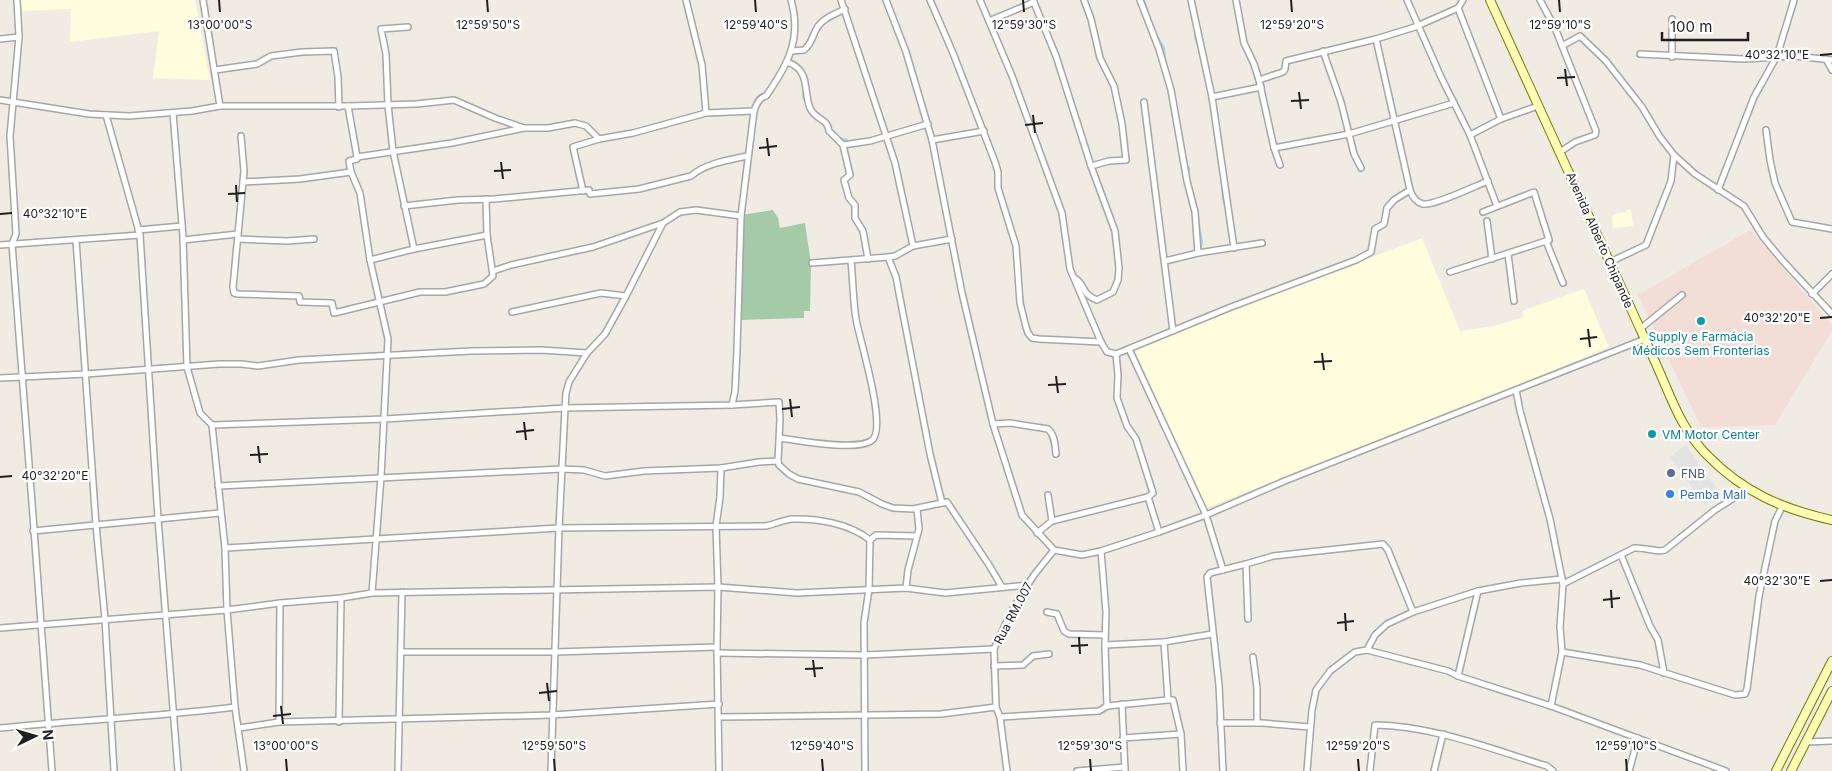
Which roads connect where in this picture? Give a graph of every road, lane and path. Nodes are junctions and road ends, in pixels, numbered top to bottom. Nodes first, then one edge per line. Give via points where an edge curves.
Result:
1 (17, 0) edge
2 (203, 0) edge
3 (686, 0) edge
4 (791, 0) edge
5 (841, 0) edge
6 (886, 0) edge
7 (930, 0) edge
8 (980, 0) edge
9 (1084, 0) edge
10 (1140, 0) edge
11 (1191, 0) edge
12 (1236, 0) edge
13 (1407, 0) edge
14 (1464, 0) edge
15 (1490, 0) edge
16 (1540, 0) edge
17 (1794, 0) edge
18 (1033, 1) edge
19 (1458, 8) junction
20 (845, 10) junction
21 (1672, 19) dead end
22 (989, 21) junction
23 (1418, 25) junction
24 (408, 27) dead end
25 (19, 37) junction
26 (0, 39) edge
27 (1376, 39) junction
28 (1562, 46) junction
29 (791, 51) junction
30 (1323, 51) junction
31 (1640, 54) dead end
32 (1672, 56) junction
33 (1777, 56) junction
34 (1829, 59) edge
35 (787, 62) junction
36 (215, 70) junction
37 (1832, 70) edge
38 (1258, 80) junction
39 (1261, 87) junction
40 (1212, 97) junction
41 (0, 100) edge
42 (14, 102) junction
43 (1144, 102) dead end
44 (1454, 103) junction
45 (388, 105) junction
46 (220, 106) junction
47 (339, 106) junction
48 (348, 106) junction
49 (1538, 106) junction
50 (754, 111) junction
51 (173, 113) junction
52 (706, 113) junction
53 (95, 114) junction
54 (106, 115) junction
55 (114, 115) junction
56 (1501, 119) junction
57 (1394, 121) junction
58 (928, 124) junction
59 (524, 128) junction
60 (1766, 130) dead end
61 (984, 131) junction
62 (1348, 134) junction
63 (1470, 135) junction
64 (241, 136) dead end
65 (887, 136) junction
66 (599, 139) junction
67 (932, 140) junction
68 (843, 145) junction
69 (1274, 148) junction
70 (394, 151) junction
71 (1560, 152) junction
72 (1674, 155) junction
73 (747, 156) junction
74 (357, 157) junction
75 (1280, 165) dead end
76 (1091, 166) junction
77 (1361, 168) dead end
78 (351, 172) junction
79 (1488, 181) junction
80 (243, 182) junction
81 (1410, 190) junction
82 (1718, 190) junction
83 (583, 191) junction
84 (486, 199) junction
85 (404, 206) junction
86 (1497, 206) junction
87 (1483, 212) dead end
88 (741, 216) junction
89 (1487, 222) dead end
90 (663, 224) junction
91 (182, 226) junction
92 (1832, 229) edge
93 (139, 233) junction
94 (487, 235) junction
95 (238, 237) junction
96 (314, 239) dead end
97 (952, 239) junction
98 (76, 240) junction
99 (183, 240) junction
100 (1546, 242) junction
101 (1262, 243) dead end
102 (0, 244) edge
103 (12, 244) junction
104 (913, 246) junction
105 (1234, 248) junction
106 (414, 249) junction
107 (1198, 253) junction
108 (1508, 254) junction
109 (888, 258) junction
110 (868, 259) junction
111 (1492, 259) junction
112 (370, 260) junction
113 (851, 261) junction
114 (1165, 261) junction
115 (1610, 262) junction
116 (812, 263) dead end
117 (493, 271) junction
118 (1450, 272) dead end
119 (1832, 274) edge
120 (1074, 278) junction
121 (1563, 283) dead end
122 (1812, 294) junction
123 (1682, 295) dead end
124 (626, 296) junction
125 (1514, 301) dead end
126 (380, 302) junction
127 (512, 312) dead end
128 (1832, 314) edge
129 (1640, 329) junction
130 (1173, 331) junction
131 (1644, 339) junction
132 (1101, 342) junction
133 (1129, 349) junction
134 (587, 353) junction
135 (1116, 354) junction
136 (387, 356) junction
137 (187, 367) junction
138 (148, 370) junction
139 (86, 374) junction
140 (23, 377) junction
141 (0, 378) edge
142 (1516, 390) junction
143 (732, 405) junction
144 (565, 408) junction
145 (385, 418) junction
146 (993, 424) junction
147 (212, 425) junction
148 (780, 438) junction
149 (1056, 454) dead end
150 (778, 461) junction
151 (721, 468) junction
152 (562, 469) junction
153 (381, 477) junction
154 (218, 486) junction
155 (1748, 489) junction
156 (1048, 495) dead end
157 (1148, 497) junction
158 (942, 503) junction
159 (1782, 506) junction
160 (917, 509) junction
161 (220, 513) junction
162 (1206, 514) junction
163 (158, 519) junction
164 (1832, 520) edge
165 (1052, 521) junction
166 (96, 524) junction
167 (716, 526) junction
168 (559, 528) junction
169 (33, 531) junction
170 (1159, 532) junction
171 (1037, 533) junction
172 (917, 536) junction
173 (376, 539) junction
174 (870, 540) junction
175 (225, 548) junction
176 (1054, 550) junction
177 (1101, 551) junction
178 (1621, 555) junction
179 (1246, 564) junction
180 (1223, 570) junction
181 (1563, 582) junction
182 (1028, 585) junction
183 (718, 587) junction
184 (1002, 587) junction
185 (906, 588) junction
186 (556, 589) junction
187 (868, 589) junction
188 (1478, 591) junction
189 (402, 592) junction
190 (372, 593) junction
191 (342, 598) junction
192 (280, 603) junction
193 (227, 610) junction
194 (1047, 612) dead end
195 (1413, 612) junction
196 (166, 615) junction
197 (1248, 618) dead end
198 (104, 619) junction
199 (40, 624) junction
200 (0, 628) edge
201 (1212, 634) junction
202 (1105, 635) junction
203 (1164, 642) junction
204 (1105, 645) junction
205 (994, 649) junction
206 (717, 650) junction
207 (1368, 650) junction
208 (401, 652) junction
209 (555, 652) junction
210 (1562, 652) junction
211 (1049, 654) dead end
212 (864, 655) junction
213 (1253, 657) dead end
214 (1832, 661) edge
215 (994, 666) junction
216 (1664, 673) junction
217 (1458, 676) junction
218 (1832, 691) edge
219 (1168, 700) junction
220 (719, 704) junction
221 (1122, 704) junction
222 (1107, 706) junction
223 (1551, 706) junction
224 (235, 707) junction
225 (996, 707) junction
226 (173, 715) junction
227 (552, 715) junction
228 (865, 715) junction
229 (719, 717) junction
230 (1000, 717) junction
231 (109, 718) junction
232 (400, 720) junction
233 (279, 722) junction
234 (339, 722) junction
235 (48, 723) junction
236 (1220, 723) junction
237 (1257, 723) junction
238 (1310, 727) junction
239 (0, 728) edge
240 (238, 728) junction
241 (1181, 734) junction
242 (1443, 734) junction
243 (1123, 738) junction
244 (1638, 738) junction
245 (1806, 742) junction
246 (1832, 742) edge
247 (1125, 769) edge
248 (52, 771) edge
249 (114, 771) edge
250 (178, 771) edge
251 (244, 771) edge
252 (398, 771) edge
253 (550, 771) edge
254 (719, 771) edge
255 (865, 771) edge
256 (1007, 771) edge
257 (1078, 771) edge
258 (1183, 771) edge
259 (1223, 771) edge
260 (1307, 771) edge
261 (1370, 771) edge
262 (1434, 771) edge
263 (1553, 771) edge
264 (1629, 771) edge
265 (1726, 771) edge
266 (1776, 771) edge
267 (1791, 771) edge

1 - 25 street
2 - 36 street
3 - 52 street via 702,65
4 - 29 street via 796,22
5 - 20 street
6 - 58 street
7 - 61 street
8 - 22 street
9 - 76 street via 1100,58 1114,86 1126,160
10 - 107 street via 1171,90 1196,220
11 - 40 street
12 - 38 street via 1244,43
13 - 23 street
14 - 19 street
15 - 49 main road, Avenida Alberto Chipande
16 - 28 street
17 - 33 street
18 - 22 street
18 - 76 street via 1056,56
19 - 23 street
19 - 56 street
20 - 29 street via 819,25 804,50
20 - 65 street
21 - 32 street
22 - 120 street via 1062,213
23 - 27 street
23 - 44 street
24 - 45 street via 381,30 387,64
25 - 26 street
25 - 42 street
27 - 30 street
27 - 57 street
28 - 71 street via 1596,131 1595,135
28 - 72 street via 1580,36 1590,44 1642,107
29 - 35 street
30 - 38 street via 1286,61 1283,72
30 - 62 street via 1341,102
31 - 32 street
32 - 33 street via 1744,59
33 - 34 street
33 - 82 street via 1754,97
34 - 37 street
35 - 50 street
35 - 68 street via 798,68 804,77 808,103 815,117 826,122 829,131
36 - 46 street
36 - 47 street via 257,64 271,56 334,51
38 - 39 street
39 - 40 street
39 - 69 street
40 - 105 street
41 - 42 street
42 - 53 street
42 - 103 street via 10,136 16,234
43 - 114 street
44 - 57 street
44 - 63 street
45 - 48 street
45 - 59 street via 454,100
45 - 70 street
46 - 47 street
46 - 51 street
47 - 48 street
48 - 74 street
49 - 56 street
49 - 71 main road, Avenida Alberto Chipande
50 - 52 street
50 - 73 street
51 - 55 street
51 - 91 street
52 - 66 street
53 - 54 street
53 - 55 street
54 - 55 street
54 - 93 street
56 - 63 street
57 - 62 street
57 - 81 street
58 - 65 street
58 - 67 street
59 - 66 street via 575,124 586,126
59 - 70 street
60 - 92 street via 1775,183 1792,222
61 - 67 street
61 - 132 street via 1014,238 1020,303 1028,333 1039,339
62 - 69 street
62 - 77 street
63 - 79 street
64 - 80 street
65 - 68 street
65 - 104 street
66 - 83 street via 573,147
67 - 97 street
68 - 110 street via 850,171 844,180 854,205 855,218 863,231
69 - 75 street
70 - 74 street
70 - 85 street
71 - 115 main road, Avenida Alberto Chipande
72 - 82 street
72 - 115 street via 1671,181 1646,244
73 - 83 street via 697,170 691,176 638,189 590,194 589,190
73 - 88 street
74 - 78 street via 349,161
76 - 120 street via 1115,231 1118,280 1113,292 1097,300 1086,296 1080,282
78 - 80 street
78 - 112 street via 360,193
79 - 81 street via 1430,204 1417,202
79 - 86 street
80 - 95 street
81 - 130 street via 1387,208 1384,224 1375,229 1371,252
82 - 122 street via 1744,206 1763,237
83 - 84 street
84 - 85 street
84 - 94 street
85 - 106 street
86 - 87 street
86 - 100 street via 1534,192 1549,240
88 - 90 street via 696,210 680,212
88 - 143 street
89 - 111 street
90 - 117 street via 609,242
90 - 124 street
91 - 93 street
91 - 99 street
93 - 98 street
93 - 138 street
94 - 106 street
94 - 117 street
95 - 96 street via 287,241
95 - 99 street
95 - 126 street via 234,293 299,296 300,302 332,303 334,313
97 - 104 street
97 - 146 street
98 - 103 street
98 - 139 street
99 - 137 street
100 - 108 street
100 - 121 street
101 - 105 street
102 - 103 street
103 - 140 street
104 - 109 street
105 - 107 street
106 - 112 street
107 - 114 street
108 - 111 street
108 - 125 street
109 - 110 street
109 - 158 street via 901,299
110 - 113 street
111 - 118 street
112 - 126 street
113 - 116 street
113 - 148 street via 856,317 872,389 876,436 865,443 832,445
114 - 130 street
115 - 129 main road, Avenida Alberto Chipande
117 - 126 street via 493,276 484,284 445,292 420,292
119 - 122 street
120 - 132 street
122 - 128 street
123 - 129 street
124 - 127 street via 601,293
124 - 134 street via 605,334
126 - 136 street via 388,338
129 - 131 main road, Avenida Alberto Chipande
130 - 133 street
131 - 142 street
131 - 155 main road, Avenida Alberto Chipande via 1674,409 1689,433 1706,454
132 - 135 street via 1107,352
133 - 135 street
133 - 162 street
134 - 136 street via 471,351
134 - 144 street via 569,382
135 - 157 street via 1117,398 1127,426 1136,439 1153,494
136 - 137 street via 299,360 258,366
136 - 145 street
137 - 138 street
137 - 147 street via 200,413
138 - 139 street
138 - 163 street
139 - 140 street
139 - 166 street
140 - 141 street
140 - 169 street
142 - 162 street
142 - 181 street
143 - 144 street
143 - 148 street via 779,402
144 - 145 street
144 - 152 street
145 - 147 street
145 - 153 street
146 - 149 street via 1048,429 1053,436
146 - 171 street via 1022,514
147 - 154 street
148 - 150 street
150 - 151 street
150 - 160 street via 779,466 798,479 859,492 893,508
151 - 152 street via 606,476
151 - 167 street
152 - 153 street
152 - 168 street
153 - 154 street
153 - 173 street
154 - 161 street
155 - 159 main road, Avenida Alberto Chipande
155 - 178 street via 1715,510 1665,550 1661,552 1642,547
156 - 165 street
157 - 165 street
157 - 170 street
158 - 160 street
158 - 184 street via 947,502
159 - 164 main road, Avenida Alberto Chipande
159 - 216 street via 1775,521 1758,596 1745,694 1735,695
160 - 172 street
161 - 163 street
161 - 175 street
162 - 170 street
162 - 180 street
163 - 166 street
163 - 196 street
165 - 171 street
166 - 169 street
166 - 198 street
167 - 168 street
167 - 174 street via 766,526 792,519 825,522 849,527
167 - 183 street
168 - 173 street
168 - 186 street
169 - 199 street
170 - 177 street
171 - 176 street
172 - 174 street via 876,536
172 - 185 street
173 - 175 street
173 - 190 street
174 - 187 street
175 - 193 street
176 - 177 street via 1082,555
176 - 182 street, Rua RM.007
177 - 202 street
178 - 181 street
178 - 216 street via 1658,640
179 - 180 street
179 - 195 street via 1283,554 1383,544
179 - 197 street
180 - 201 street via 1207,577
181 - 188 street via 1521,583
181 - 210 street
182 - 184 street
182 - 205 street, Rua RM.007
183 - 186 street
183 - 187 street via 796,594
183 - 206 street
184 - 185 street via 945,593
185 - 187 street
186 - 189 street
186 - 209 street
187 - 212 street
188 - 195 street
188 - 217 street
189 - 190 street
189 - 208 street
190 - 191 street
191 - 192 street
191 - 234 street
192 - 193 street
192 - 233 street
193 - 196 street
193 - 224 street
194 - 202 street via 1057,614 1064,631 1069,634
195 - 207 street via 1387,624 1375,635
196 - 198 street
196 - 226 street
198 - 199 street
198 - 231 street
199 - 200 street
199 - 235 street
201 - 203 street
201 - 236 street
202 - 204 street
203 - 204 street
203 - 219 street
204 - 222 street
205 - 212 street
205 - 215 street, Rua RM.007
206 - 209 street
206 - 212 street
206 - 220 street
207 - 217 street
207 - 238 street via 1354,652 1330,671 1316,690
208 - 209 street
208 - 232 street
209 - 227 street
210 - 216 street via 1640,665
210 - 223 street
211 - 215 street via 1033,656 1023,665
212 - 228 street
213 - 237 street
214 - 266 main road
215 - 225 street, Rua RM.007
217 - 223 street
218 - 245 main road
219 - 221 street
219 - 241 street via 1173,700
220 - 227 street
220 - 229 street
221 - 222 street
221 - 243 street
222 - 230 street via 1100,711
223 - 244 street
224 - 226 street
224 - 240 street
225 - 228 street via 941,714
225 - 230 street, Rua RM.007
226 - 231 street
226 - 250 street
227 - 232 street
227 - 253 street
228 - 229 street
228 - 255 street
229 - 254 street
230 - 256 street, Rua RM.007
231 - 235 street
231 - 249 street
232 - 234 street
232 - 252 street
233 - 234 street
233 - 240 street
235 - 239 street
235 - 248 street
236 - 237 street
236 - 259 street
237 - 238 street
238 - 260 street
240 - 251 street
241 - 243 street
241 - 258 street
242 - 261 street via 1375,725
242 - 262 street
242 - 263 street via 1547,766
243 - 247 street
244 - 264 street
244 - 265 street
245 - 246 street
245 - 267 main road
247 - 257 street

